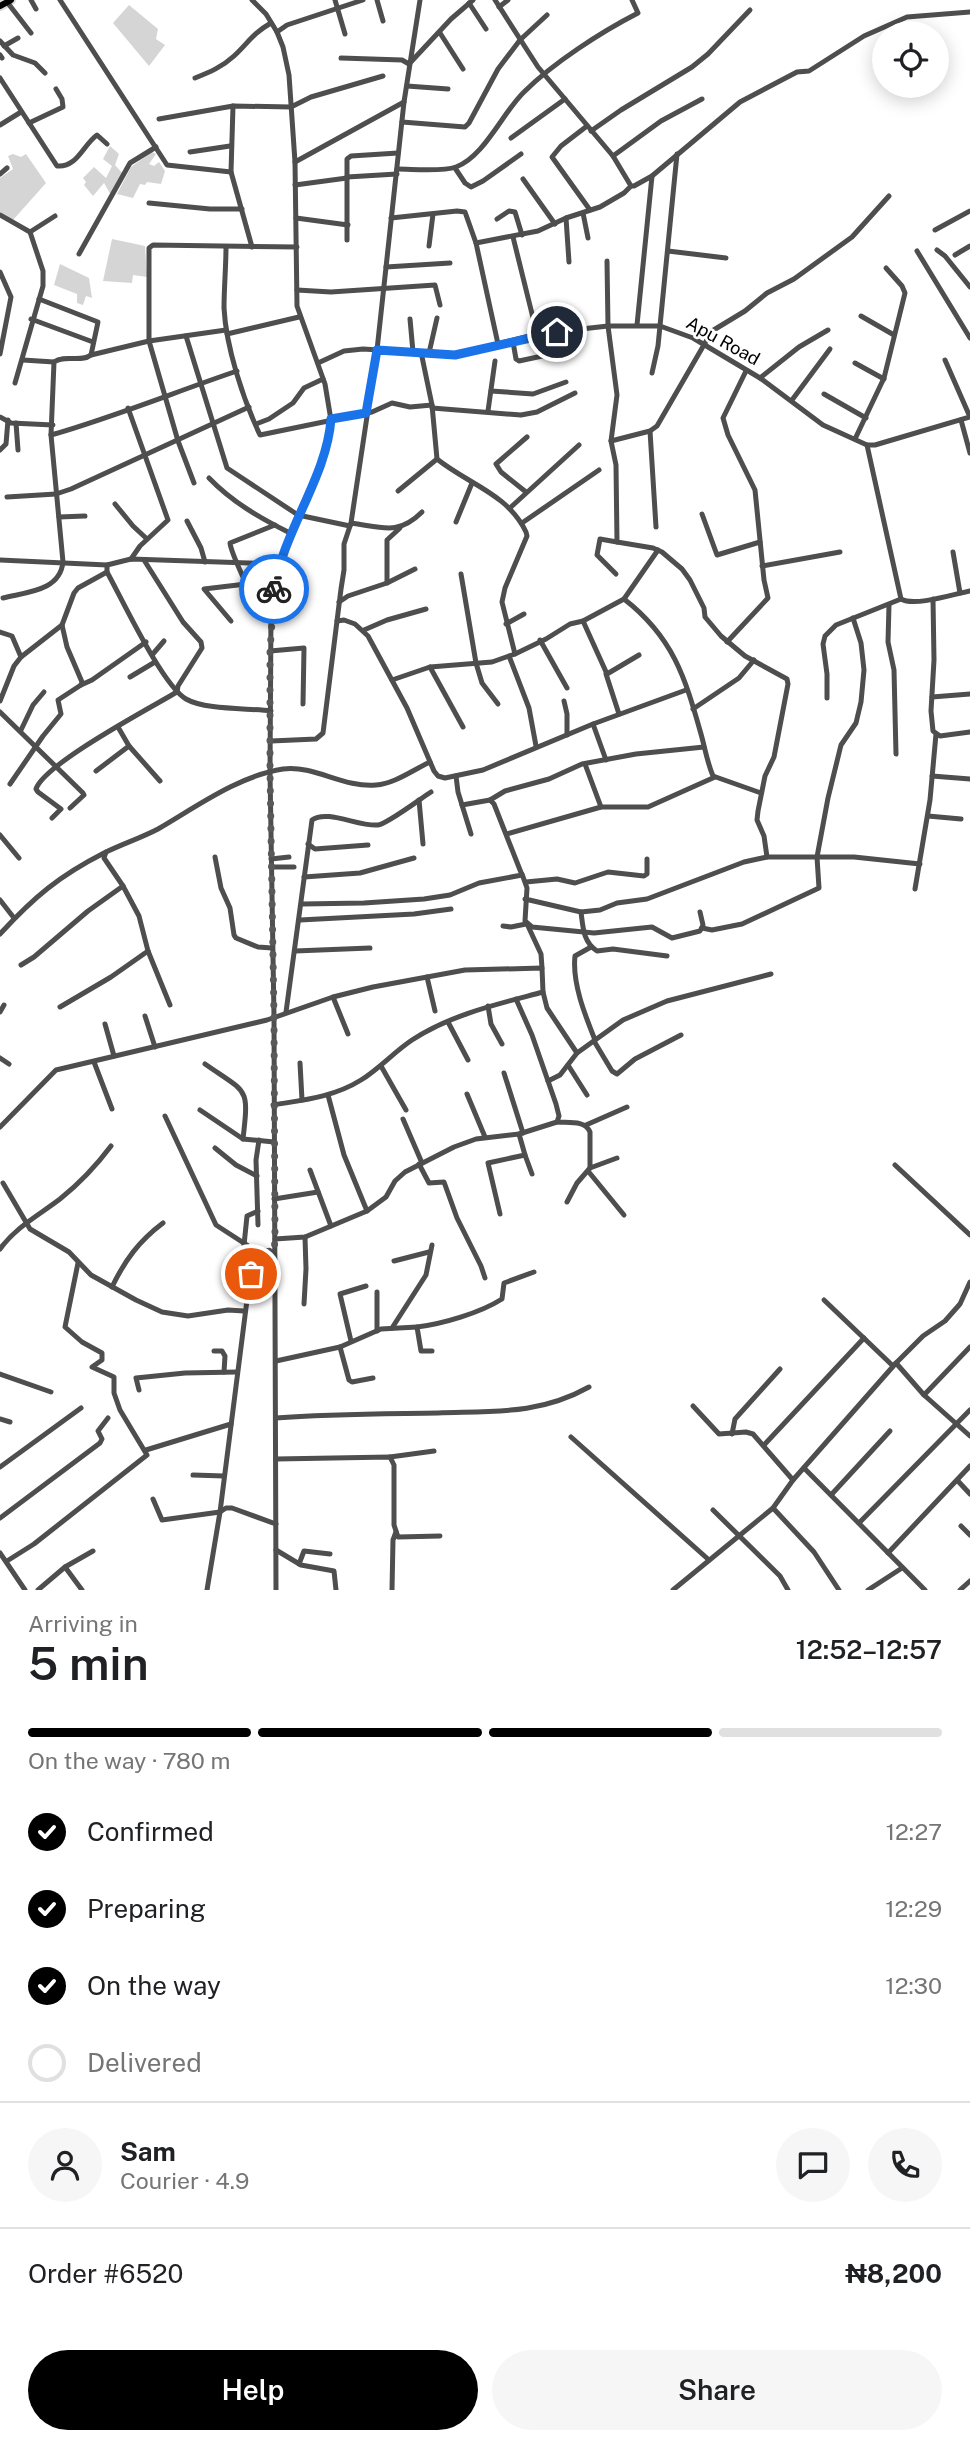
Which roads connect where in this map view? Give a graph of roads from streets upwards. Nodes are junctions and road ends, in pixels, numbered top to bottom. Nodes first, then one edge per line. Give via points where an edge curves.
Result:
1 (31, 0) edge
2 (60, 0) edge
3 (252, 0) edge
4 (335, 0) edge
5 (363, 0) edge
6 (377, 0) edge
7 (420, 0) edge
8 (495, 0) edge
9 (508, 0) edge
10 (632, 0) edge
11 (471, 1) edge
12 (6, 3) edge
13 (499, 7) junction
14 (337, 8) junction
15 (36, 9) dead end
16 (750, 10) dead end
17 (970, 12) edge
18 (547, 15) dead end
19 (383, 21) dead end
20 (271, 23) junction
21 (486, 29) dead end
22 (277, 32) junction
23 (31, 33) dead end
24 (440, 33) junction
25 (345, 34) dead end
26 (18, 37) dead end
27 (520, 40) junction
28 (2, 43) edge
29 (341, 58) dead end
30 (409, 64) junction
31 (463, 69) dead end
32 (45, 73) dead end
33 (544, 74) junction
34 (383, 76) dead end
35 (0, 78) edge
36 (195, 78) dead end
37 (407, 86) junction
38 (56, 89) dead end
39 (448, 89) dead end
40 (565, 99) junction
41 (702, 99) dead end
42 (404, 102) junction
43 (233, 106) junction
44 (292, 107) junction
45 (20, 112) junction
46 (159, 119) dead end
47 (402, 122) junction
48 (29, 123) junction
49 (0, 125) edge
50 (587, 126) junction
51 (592, 131) junction
52 (511, 138) dead end
53 (107, 144) dead end
54 (156, 146) junction
55 (230, 146) junction
56 (190, 152) dead end
57 (398, 153) junction
58 (521, 153) dead end
59 (677, 154) junction
60 (613, 156) junction
61 (295, 162) junction
62 (7, 168) dead end
63 (455, 168) junction
64 (231, 172) junction
65 (397, 172) junction
66 (0, 174) edge
67 (652, 176) junction
68 (347, 178) junction
69 (523, 179) dead end
70 (295, 184) junction
71 (631, 186) junction
72 (889, 196) dead end
73 (149, 203) dead end
74 (242, 209) junction
75 (590, 210) junction
76 (970, 211) edge
77 (583, 213) junction
78 (433, 214) junction
79 (0, 215) edge
80 (55, 216) dead end
81 (296, 218) junction
82 (391, 218) junction
83 (566, 218) junction
84 (497, 219) dead end
85 (555, 224) junction
86 (348, 225) junction
87 (935, 230) dead end
88 (30, 232) junction
89 (522, 235) junction
90 (513, 237) junction
91 (588, 238) dead end
92 (347, 240) dead end
93 (476, 243) junction
94 (970, 246) edge
95 (226, 247) junction
96 (252, 247) junction
97 (297, 247) junction
98 (429, 247) dead end
99 (937, 250) dead end
100 (668, 251) junction
101 (917, 251) dead end
102 (79, 254) dead end
103 (955, 255) dead end
104 (726, 258) dead end
105 (607, 261) dead end
106 (569, 262) dead end
107 (450, 263) dead end
108 (386, 267) junction
109 (886, 268) dead end
110 (0, 272) edge
111 (970, 287) edge
112 (383, 288) junction
113 (297, 289) junction
114 (39, 299) junction
115 (440, 305) dead end
116 (861, 316) dead end
117 (299, 317) junction
118 (437, 318) dead end
119 (31, 319) junction
120 (410, 319) dead end
121 (637, 325) junction
122 (608, 326) junction
123 (660, 326) junction
124 (828, 330) dead end
125 (227, 332) junction
126 (537, 334) junction
127 (894, 335) junction
128 (186, 336) junction
129 (970, 338) edge
130 (149, 341) junction
131 (93, 342) junction
132 (513, 342) junction
133 (498, 344) junction
134 (705, 346) junction
135 (830, 349) dead end
136 (377, 350) junction
137 (413, 352) junction
138 (421, 352) junction
139 (429, 352) junction
140 (0, 354) edge
141 (91, 355) junction
142 (547, 355) dead end
143 (23, 360) junction
144 (946, 360) dead end
145 (495, 361) dead end
146 (54, 362) junction
147 (318, 363) junction
148 (855, 363) dead end
149 (237, 371) junction
150 (746, 371) junction
151 (652, 373) dead end
152 (760, 378) junction
153 (323, 379) junction
154 (884, 379) junction
155 (566, 382) dead end
156 (15, 383) dead end
157 (200, 383) junction
158 (491, 391) junction
159 (575, 393) dead end
160 (824, 394) dead end
161 (164, 397) junction
162 (792, 400) junction
163 (432, 406) junction
164 (249, 407) junction
165 (128, 408) junction
166 (488, 411) junction
167 (366, 413) junction
168 (0, 417) edge
169 (970, 417) edge
170 (866, 418) junction
171 (331, 419) junction
172 (8, 420) junction
173 (961, 420) junction
174 (16, 423) junction
175 (256, 424) junction
176 (53, 425) junction
177 (212, 425) junction
178 (650, 431) junction
179 (51, 435) junction
180 (527, 437) dead end
181 (855, 439) junction
182 (178, 441) junction
183 (611, 442) junction
184 (579, 445) dead end
185 (867, 445) junction
186 (0, 450) edge
187 (18, 450) dead end
188 (970, 453) edge
189 (144, 457) junction
190 (436, 458) junction
191 (599, 470) dead end
192 (209, 478) dead end
193 (194, 483) dead end
194 (472, 484) junction
195 (398, 491) dead end
196 (526, 492) junction
197 (56, 494) junction
198 (7, 497) dead end
199 (115, 504) dead end
200 (511, 507) junction
201 (422, 512) dead end
202 (702, 514) dead end
203 (298, 515) junction
204 (85, 516) dead end
205 (58, 517) junction
206 (187, 521) dead end
207 (456, 522) dead end
208 (522, 523) junction
209 (275, 525) junction
210 (350, 525) junction
211 (656, 527) dead end
212 (400, 528) junction
213 (290, 533) junction
214 (147, 539) junction
215 (617, 542) junction
216 (760, 542) junction
217 (658, 550) junction
218 (840, 552) dead end
219 (953, 552) dead end
220 (131, 559) junction
221 (0, 560) edge
222 (144, 560) junction
223 (63, 562) junction
224 (205, 562) junction
225 (239, 564) junction
226 (279, 564) junction
227 (762, 566) junction
228 (107, 568) junction
229 (415, 569) dead end
230 (461, 574) dead end
231 (616, 574) dead end
232 (387, 583) junction
233 (246, 584) junction
234 (970, 591) edge
235 (960, 593) junction
236 (3, 598) dead end
237 (624, 599) junction
238 (901, 599) junction
239 (933, 599) junction
240 (339, 602) junction
241 (889, 605) junction
242 (426, 608) dead end
243 (271, 612) junction
244 (524, 614) dead end
245 (853, 618) junction
246 (231, 621) dead end
247 (337, 621) junction
248 (583, 621) junction
249 (506, 624) junction
250 (62, 625) junction
251 (364, 631) junction
252 (0, 632) edge
253 (540, 640) junction
254 (164, 641) dead end
255 (146, 642) junction
256 (727, 642) junction
257 (270, 652) junction
258 (152, 655) junction
259 (512, 655) junction
260 (639, 655) dead end
261 (21, 657) junction
262 (754, 660) junction
263 (156, 662) junction
264 (476, 663) junction
265 (430, 667) junction
266 (606, 673) junction
267 (130, 677) dead end
268 (392, 680) junction
269 (81, 685) junction
270 (567, 688) dead end
271 (687, 690) junction
272 (44, 692) dead end
273 (177, 692) junction
274 (970, 694) edge
275 (932, 697) junction
276 (827, 698) dead end
277 (0, 701) edge
278 (564, 701) dead end
279 (303, 704) dead end
280 (498, 704) dead end
281 (693, 709) junction
282 (271, 711) junction
283 (0, 712) edge
284 (620, 714) junction
285 (593, 724) junction
286 (118, 727) junction
287 (463, 727) dead end
288 (20, 730) junction
289 (970, 733) edge
290 (936, 734) junction
291 (567, 735) junction
292 (271, 741) junction
293 (37, 745) junction
294 (129, 746) junction
295 (536, 746) junction
296 (704, 747) junction
297 (896, 754) dead end
298 (606, 760) junction
299 (430, 762) junction
300 (585, 764) junction
301 (57, 765) junction
302 (96, 771) dead end
303 (270, 772) junction
304 (456, 776) junction
305 (932, 776) junction
306 (715, 777) junction
307 (970, 779) edge
308 (160, 781) dead end
309 (10, 785) dead end
310 (431, 792) dead end
311 (761, 793) junction
312 (419, 800) junction
313 (490, 800) junction
314 (462, 805) junction
315 (601, 807) junction
316 (70, 808) dead end
317 (928, 816) junction
318 (52, 818) dead end
319 (961, 819) dead end
320 (471, 834) dead end
321 (507, 834) junction
322 (0, 835) edge
323 (308, 844) junction
324 (424, 844) dead end
325 (368, 845) dead end
326 (106, 852) junction
327 (817, 856) junction
328 (215, 857) dead end
329 (289, 857) dead end
330 (767, 857) junction
331 (414, 858) dead end
332 (19, 859) dead end
333 (271, 859) junction
334 (647, 859) dead end
335 (920, 864) junction
336 (271, 867) junction
337 (294, 867) dead end
338 (522, 874) junction
339 (304, 877) junction
340 (526, 882) junction
341 (123, 886) junction
342 (915, 889) dead end
343 (525, 899) junction
344 (0, 900) edge
345 (302, 904) junction
346 (451, 909) dead end
347 (581, 912) junction
348 (700, 912) dead end
349 (14, 918) junction
350 (300, 919) junction
351 (527, 925) junction
352 (503, 926) dead end
353 (702, 929) junction
354 (583, 933) junction
355 (0, 934) edge
356 (591, 947) junction
357 (272, 948) junction
358 (370, 948) dead end
359 (148, 951) junction
360 (295, 951) junction
361 (667, 957) dead end
362 (21, 965) dead end
363 (542, 968) junction
364 (771, 974) dead end
365 (427, 977) junction
366 (543, 992) junction
367 (333, 997) junction
368 (516, 999) junction
369 (4, 1005) dead end
370 (170, 1005) dead end
371 (488, 1006) junction
372 (60, 1007) dead end
373 (435, 1011) dead end
374 (0, 1012) edge
375 (286, 1012) junction
376 (145, 1016) dead end
377 (274, 1017) junction
378 (448, 1022) junction
379 (105, 1024) dead end
380 (348, 1034) dead end
381 (681, 1035) dead end
382 (595, 1040) junction
383 (502, 1044) dead end
384 (155, 1047) junction
385 (577, 1053) junction
386 (114, 1056) junction
387 (0, 1058) edge
388 (468, 1060) dead end
389 (94, 1062) junction
390 (300, 1063) dead end
391 (9, 1064) dead end
392 (205, 1064) dead end
393 (568, 1065) junction
394 (381, 1066) junction
395 (503, 1073) dead end
396 (548, 1081) junction
397 (467, 1094) dead end
398 (328, 1095) junction
399 (587, 1095) dead end
400 (302, 1100) junction
401 (273, 1105) junction
402 (627, 1107) dead end
403 (112, 1109) dead end
404 (200, 1110) dead end
405 (406, 1110) dead end
406 (165, 1116) dead end
407 (403, 1119) dead end
408 (557, 1122) junction
409 (586, 1125) junction
410 (0, 1127) edge
411 (521, 1133) junction
412 (485, 1138) junction
413 (243, 1139) junction
414 (259, 1140) junction
415 (274, 1142) junction
416 (111, 1146) dead end
417 (215, 1148) dead end
418 (525, 1155) junction
419 (617, 1158) dead end
420 (420, 1163) junction
421 (895, 1165) dead end
422 (310, 1170) dead end
423 (589, 1170) junction
424 (532, 1174) dead end
425 (257, 1176) junction
426 (3, 1184) dead end
427 (318, 1192) junction
428 (274, 1199) junction
429 (568, 1202) dead end
430 (258, 1211) junction
431 (367, 1211) junction
432 (500, 1214) dead end
433 (624, 1215) dead end
434 (163, 1223) dead end
435 (25, 1224) junction
436 (258, 1225) dead end
437 (331, 1226) junction
438 (970, 1235) edge
439 (305, 1237) junction
440 (275, 1239) junction
441 (244, 1245) junction
442 (0, 1249) edge
443 (256, 1251) junction
444 (274, 1252) junction
445 (394, 1261) dead end
446 (78, 1263) junction
447 (534, 1272) dead end
448 (485, 1278) dead end
449 (970, 1282) edge
450 (366, 1286) dead end
451 (111, 1287) junction
452 (377, 1292) dead end
453 (824, 1300) dead end
454 (304, 1304) dead end
455 (244, 1311) junction
456 (417, 1327) junction
457 (393, 1328) junction
458 (377, 1331) junction
459 (864, 1338) junction
460 (351, 1341) junction
461 (340, 1346) junction
462 (970, 1347) edge
463 (432, 1350) dead end
464 (214, 1351) dead end
465 (276, 1362) junction
466 (894, 1364) junction
467 (780, 1369) dead end
468 (224, 1371) junction
469 (237, 1372) junction
470 (0, 1374) edge
471 (373, 1378) dead end
472 (589, 1387) dead end
473 (139, 1390) dead end
474 (51, 1392) dead end
475 (924, 1395) junction
476 (693, 1406) dead end
477 (81, 1408) dead end
478 (970, 1410) edge
479 (108, 1418) dead end
480 (276, 1418) junction
481 (0, 1419) edge
482 (10, 1422) dead end
483 (231, 1424) junction
484 (956, 1425) junction
485 (890, 1431) dead end
486 (732, 1434) junction
487 (970, 1436) edge
488 (570, 1437) dead end
489 (764, 1445) junction
490 (146, 1450) junction
491 (434, 1451) dead end
492 (390, 1457) junction
493 (276, 1459) junction
494 (970, 1466) edge
495 (0, 1467) edge
496 (804, 1468) junction
497 (194, 1475) dead end
498 (223, 1476) junction
499 (793, 1480) junction
500 (957, 1480) junction
501 (970, 1494) edge
502 (831, 1495) junction
503 (153, 1499) dead end
504 (773, 1508) junction
505 (713, 1510) dead end
506 (220, 1512) junction
507 (0, 1518) edge
508 (859, 1523) junction
509 (276, 1524) junction
510 (961, 1526) dead end
511 (396, 1532) junction
512 (739, 1533) junction
513 (970, 1535) edge
514 (440, 1536) dead end
515 (276, 1550) junction
516 (93, 1551) dead end
517 (0, 1553) edge
518 (888, 1553) junction
519 (330, 1554) dead end
520 (709, 1560) junction
521 (7, 1561) junction
522 (299, 1564) junction
523 (65, 1567) junction
524 (902, 1568) junction
525 (970, 1581) edge
526 (20, 1582) junction
527 (18, 1590) edge
528 (25, 1590) edge
529 (38, 1590) edge
530 (82, 1590) edge
531 (207, 1590) edge
532 (276, 1590) edge
533 (336, 1590) edge
534 (392, 1590) edge
535 (673, 1590) edge
536 (788, 1590) edge
537 (839, 1590) edge
538 (868, 1590) edge
539 (925, 1590) edge
540 (960, 1590) edge

1 - 15 street
2 - 54 street
3 - 20 street
4 - 14 street
5 - 14 street
6 - 19 street
7 - 30 street
8 - 13 street
9 - 13 street
10 - 33 street via 638,13
11 - 21 street
11 - 24 street
12 - 23 street
13 - 27 street
14 - 22 street
14 - 25 street
16 - 51 street via 692,67
17 - 59 street via 896,20 809,71 797,72 740,102
18 - 27 street
20 - 22 street
20 - 36 street via 215,70
22 - 44 street
24 - 30 street
24 - 31 street
26 - 28 street
27 - 33 street
27 - 47 street via 465,127
28 - 32 street via 13,55
29 - 30 street
30 - 37 street
33 - 40 street
33 - 63 street via 522,94 482,146
34 - 44 street
35 - 45 street
37 - 39 street
37 - 42 street
38 - 48 street via 62,107
40 - 50 street
40 - 52 street
41 - 60 street via 661,121
42 - 47 street
42 - 61 street
43 - 44 street
43 - 46 street
43 - 55 street
44 - 61 street
45 - 48 street
45 - 49 street
47 - 57 street
48 - 53 street via 60,167 76,159 97,135
50 - 51 street
50 - 75 street via 552,157
51 - 60 street
54 - 64 street via 167,165
54 - 102 street via 130,163
55 - 56 street
55 - 64 street
57 - 65 street
57 - 68 street via 348,157
58 - 63 street via 471,187
59 - 67 street
59 - 100 street
60 - 71 street
61 - 70 street
62 - 66 street
63 - 65 street
64 - 74 street
65 - 68 street
65 - 82 street
67 - 71 street
67 - 121 street
68 - 70 street
68 - 86 street
69 - 85 street
70 - 81 street
71 - 75 street
72 - 134 street via 852,237 712,331
73 - 74 street
74 - 96 street
75 - 77 street
76 - 87 street
77 - 83 street
77 - 91 street
78 - 82 street
78 - 93 street via 465,212
78 - 98 street
79 - 88 street
80 - 88 street
81 - 86 street
81 - 97 street
82 - 108 street
83 - 85 street
83 - 106 street
84 - 89 street via 514,212
85 - 89 street
86 - 92 street
88 - 114 street via 43,271
89 - 90 street
90 - 93 street
90 - 126 street
93 - 133 street
94 - 103 street
95 - 96 street
95 - 125 street
95 - 130 street via 149,248
96 - 97 street
97 - 113 street
99 - 111 street
100 - 104 street
100 - 123 street
101 - 129 street
105 - 122 street
107 - 108 street
108 - 112 street
109 - 127 street via 905,293
110 - 140 street via 11,296
112 - 113 street
112 - 115 street via 435,285
112 - 136 street
113 - 117 street
114 - 119 street
114 - 131 street via 96,320
116 - 127 street
117 - 125 street
117 - 147 street
118 - 139 street
119 - 131 street
119 - 143 street
120 - 137 street
121 - 122 street, Apu Road
121 - 123 street, Apu Road
122 - 126 street, Apu Road
122 - 183 street via 617,396
123 - 134 street, Apu Road
123 - 151 street
124 - 152 street
125 - 128 street
125 - 149 street
126 - 132 street, Apu Road
127 - 154 street
128 - 130 street
128 - 157 street
130 - 141 street
130 - 161 street
131 - 141 street
132 - 133 street, Apu Road
132 - 142 street via 519,361
133 - 139 street, Apu Road via 455,355
134 - 150 street, Apu Road
134 - 178 street via 662,419
135 - 162 street
136 - 137 street, Apu Road
136 - 147 street, Apu Road via 344,351
136 - 167 street
137 - 138 street, Apu Road
138 - 139 street, Apu Road
138 - 163 street
141 - 146 street
143 - 146 street
143 - 156 street
144 - 169 street
145 - 158 street
146 - 176 street
147 - 153 street
148 - 154 street
149 - 157 street
149 - 164 street
150 - 152 street, Apu Road
150 - 216 street via 723,418 755,490
152 - 162 street, Apu Road
153 - 171 street
153 - 175 street
154 - 170 street
155 - 158 street via 533,394
157 - 161 street
157 - 177 street
158 - 166 street
159 - 166 street via 537,412
160 - 170 street
161 - 165 street
161 - 182 street
162 - 181 street, Apu Road via 823,425
163 - 166 street
163 - 167 street via 392,403
163 - 190 street
164 - 175 street
164 - 177 street
165 - 179 street
165 - 189 street
167 - 171 street
167 - 210 street
168 - 172 street
169 - 173 street
170 - 181 street
171 - 175 street via 264,435
171 - 203 street via 323,458
172 - 174 street
172 - 186 street via 6,444
173 - 185 street
173 - 188 street
174 - 176 street
174 - 187 street
176 - 179 street
177 - 182 street
177 - 203 street via 227,468
178 - 183 street
178 - 211 street
179 - 197 street
180 - 196 street via 496,464
181 - 185 street, Apu Road
182 - 189 street
182 - 193 street
183 - 215 street via 616,465
184 - 196 street
185 - 238 street
189 - 197 street
189 - 214 street via 168,520
190 - 194 street
190 - 195 street
191 - 208 street
192 - 209 street via 231,498
194 - 200 street
194 - 207 street
196 - 200 street
197 - 198 street
197 - 205 street
199 - 214 street
200 - 208 street
201 - 212 street
202 - 216 street via 717,555
203 - 210 street
203 - 213 street
204 - 205 street
205 - 223 street
206 - 224 street
208 - 249 street via 527,536 502,602
209 - 213 street
209 - 225 street via 230,543
210 - 212 street
210 - 240 street
212 - 232 street via 387,543
213 - 226 street
214 - 220 street
215 - 217 street
215 - 231 street via 600,539 597,555
216 - 227 street
217 - 237 street
217 - 256 street via 690,580 705,617
218 - 227 street
219 - 235 street
220 - 222 street
220 - 228 street
221 - 223 street
222 - 224 street
222 - 273 street via 202,645
223 - 228 street
223 - 236 street via 62,573 52,585
224 - 225 street
225 - 226 street
225 - 233 street
226 - 243 street
227 - 256 street via 768,598
228 - 250 street via 78,588
228 - 255 street
229 - 232 street
230 - 264 street
232 - 240 street
233 - 243 street via 261,609
233 - 246 street via 204,589
234 - 235 street
235 - 239 street
237 - 248 street
237 - 271 street via 666,641
238 - 239 street
238 - 241 street
239 - 275 street
240 - 247 street
241 - 245 street
241 - 297 street
242 - 251 street
243 - 257 street
244 - 249 street
245 - 276 street via 825,636
245 - 327 street via 864,670 861,702 856,723 841,745
247 - 251 street
247 - 292 street via 321,737
248 - 253 street
248 - 266 street
249 - 259 street
250 - 261 street
250 - 269 street
251 - 268 street
252 - 261 street via 12,636
253 - 259 street
253 - 270 street
254 - 258 street
255 - 258 street
255 - 269 street
256 - 262 street
257 - 279 street via 304,648
257 - 282 street
258 - 263 street
259 - 264 street
259 - 295 street
260 - 266 street
261 - 277 street
262 - 281 street via 739,678
262 - 311 street via 789,684 774,757
263 - 267 street
263 - 273 street
264 - 265 street
264 - 280 street via 482,683
265 - 268 street
265 - 287 street
266 - 284 street
268 - 299 street
269 - 293 street via 58,700 61,714
271 - 281 street
271 - 284 street
272 - 288 street
273 - 282 street via 194,702
273 - 286 street
274 - 275 street
275 - 290 street
278 - 291 street
281 - 296 street
282 - 292 street
283 - 288 street
284 - 285 street
285 - 291 street
285 - 298 street
286 - 294 street
286 - 301 street
288 - 293 street
289 - 290 street
290 - 305 street
291 - 295 street
292 - 303 street
293 - 301 street
293 - 309 street
294 - 302 street
294 - 308 street
295 - 304 street via 483,770
296 - 298 street
296 - 306 street
298 - 300 street
299 - 303 street via 375,786 327,778 302,768
299 - 304 street via 438,776
300 - 313 street
300 - 315 street
301 - 316 street via 84,795
301 - 318 street via 36,789 61,809
303 - 326 street via 221,792 152,832
303 - 333 street
304 - 314 street
305 - 307 street
305 - 317 street
306 - 311 street
306 - 315 street via 648,807
310 - 312 street
311 - 330 street via 757,820
312 - 323 street via 383,824 315,817
312 - 324 street
313 - 314 street
313 - 321 street
314 - 320 street
315 - 321 street
317 - 319 street
317 - 335 street
321 - 338 street
322 - 332 street
323 - 325 street via 315,849
323 - 339 street
326 - 341 street via 104,858
326 - 349 street via 43,890
327 - 330 street
327 - 335 street
327 - 353 street via 816,891 742,924
328 - 357 street via 236,938
329 - 333 street
330 - 347 street via 647,899
331 - 339 street via 360,873
333 - 336 street
334 - 340 street via 645,876 608,872 575,883 557,879
335 - 342 street
336 - 337 street
336 - 357 street
338 - 340 street
338 - 345 street via 424,899
339 - 345 street
340 - 343 street
341 - 359 street via 139,916
341 - 362 street
343 - 347 street
343 - 351 street
344 - 349 street
345 - 350 street
346 - 350 street
347 - 354 street
348 - 353 street
349 - 355 street
350 - 360 street
351 - 352 street
351 - 354 street
351 - 363 street via 541,954
353 - 354 street via 672,938 652,927
354 - 356 street
356 - 361 street
356 - 382 street via 575,956 574,970
357 - 377 street
358 - 360 street
359 - 370 street
359 - 372 street
360 - 375 street
363 - 365 street via 465,970
363 - 366 street
364 - 382 street via 667,1001 623,1020
365 - 367 street
365 - 373 street
366 - 368 street
366 - 385 street via 550,1014
367 - 375 street
367 - 380 street
368 - 371 street
368 - 396 street
369 - 374 street
371 - 378 street
371 - 383 street
375 - 377 street
376 - 384 street
377 - 384 street
377 - 401 street
378 - 388 street
378 - 394 street via 411,1041
379 - 386 street
381 - 382 street via 617,1074
382 - 385 street
384 - 386 street
385 - 393 street
386 - 389 street
387 - 391 street
389 - 403 street
389 - 410 street via 51,1073
390 - 400 street
392 - 413 street via 245,1096
393 - 396 street
393 - 399 street
394 - 398 street
394 - 405 street
395 - 411 street
396 - 408 street
397 - 412 street
398 - 400 street
398 - 431 street via 344,1155
400 - 401 street
401 - 415 street
402 - 409 street
404 - 413 street
406 - 441 street via 216,1225
407 - 420 street
408 - 409 street
408 - 411 street
409 - 423 street via 590,1132
411 - 412 street
411 - 418 street
412 - 420 street
413 - 414 street
414 - 415 street
414 - 425 street
415 - 428 street
416 - 435 street via 74,1188
417 - 425 street
418 - 424 street
418 - 432 street via 488,1163
419 - 423 street
420 - 431 street via 400,1176 386,1197
420 - 448 street via 429,1183 444,1182
421 - 438 street
422 - 427 street
423 - 429 street
423 - 433 street
425 - 430 street
426 - 435 street
427 - 428 street
427 - 437 street
428 - 440 street
430 - 436 street
430 - 441 street via 247,1216
431 - 437 street
434 - 451 street via 134,1250
435 - 442 street
435 - 446 street via 69,1252
437 - 439 street
439 - 440 street
439 - 454 street
440 - 444 street
441 - 443 street
443 - 444 street
443 - 455 street
444 - 465 street
445 - 457 street via 430,1249 425,1275
446 - 451 street
446 - 490 street via 65,1327 102,1353 102,1360 92,1367 114,1377 120,1410
447 - 456 street via 505,1283 502,1299 478,1311
449 - 466 street via 945,1321
450 - 460 street via 340,1294
451 - 455 street via 162,1312 188,1316
452 - 458 street
453 - 459 street
455 - 469 street
456 - 457 street
456 - 463 street via 421,1351
457 - 458 street
458 - 460 street
459 - 466 street
459 - 489 street
460 - 461 street
461 - 465 street
461 - 471 street via 349,1380
462 - 475 street
464 - 468 street via 225,1356
465 - 480 street
466 - 475 street
466 - 496 street
467 - 486 street via 735,1419
468 - 469 street
468 - 473 street via 136,1378
469 - 483 street
470 - 474 street
472 - 480 street via 546,1406 509,1411
475 - 484 street
476 - 486 street via 715,1431
477 - 495 street
478 - 484 street
479 - 507 street via 98,1431 100,1443
480 - 493 street
481 - 482 street
483 - 490 street
483 - 498 street
484 - 487 street
484 - 508 street
485 - 502 street
486 - 489 street via 753,1434
488 - 520 street
489 - 499 street
490 - 521 street via 144,1458
491 - 492 street
492 - 493 street
492 - 511 street
493 - 509 street
494 - 500 street
496 - 499 street
496 - 502 street
497 - 498 street
498 - 506 street
499 - 504 street
500 - 501 street
500 - 518 street
502 - 508 street
503 - 506 street via 162,1520
504 - 512 street
504 - 537 street via 814,1552
505 - 512 street
506 - 509 street via 232,1508
506 - 531 street
508 - 518 street
509 - 515 street
510 - 513 street
511 - 514 street via 402,1538
511 - 534 street
512 - 520 street
512 - 536 street
515 - 522 street
515 - 532 street
516 - 523 street
517 - 521 street
518 - 524 street
519 - 522 street via 304,1551
520 - 535 street
521 - 526 street
522 - 533 street via 334,1571
523 - 529 street
523 - 530 street
524 - 538 street
524 - 539 street
525 - 540 street
526 - 527 street
526 - 528 street

